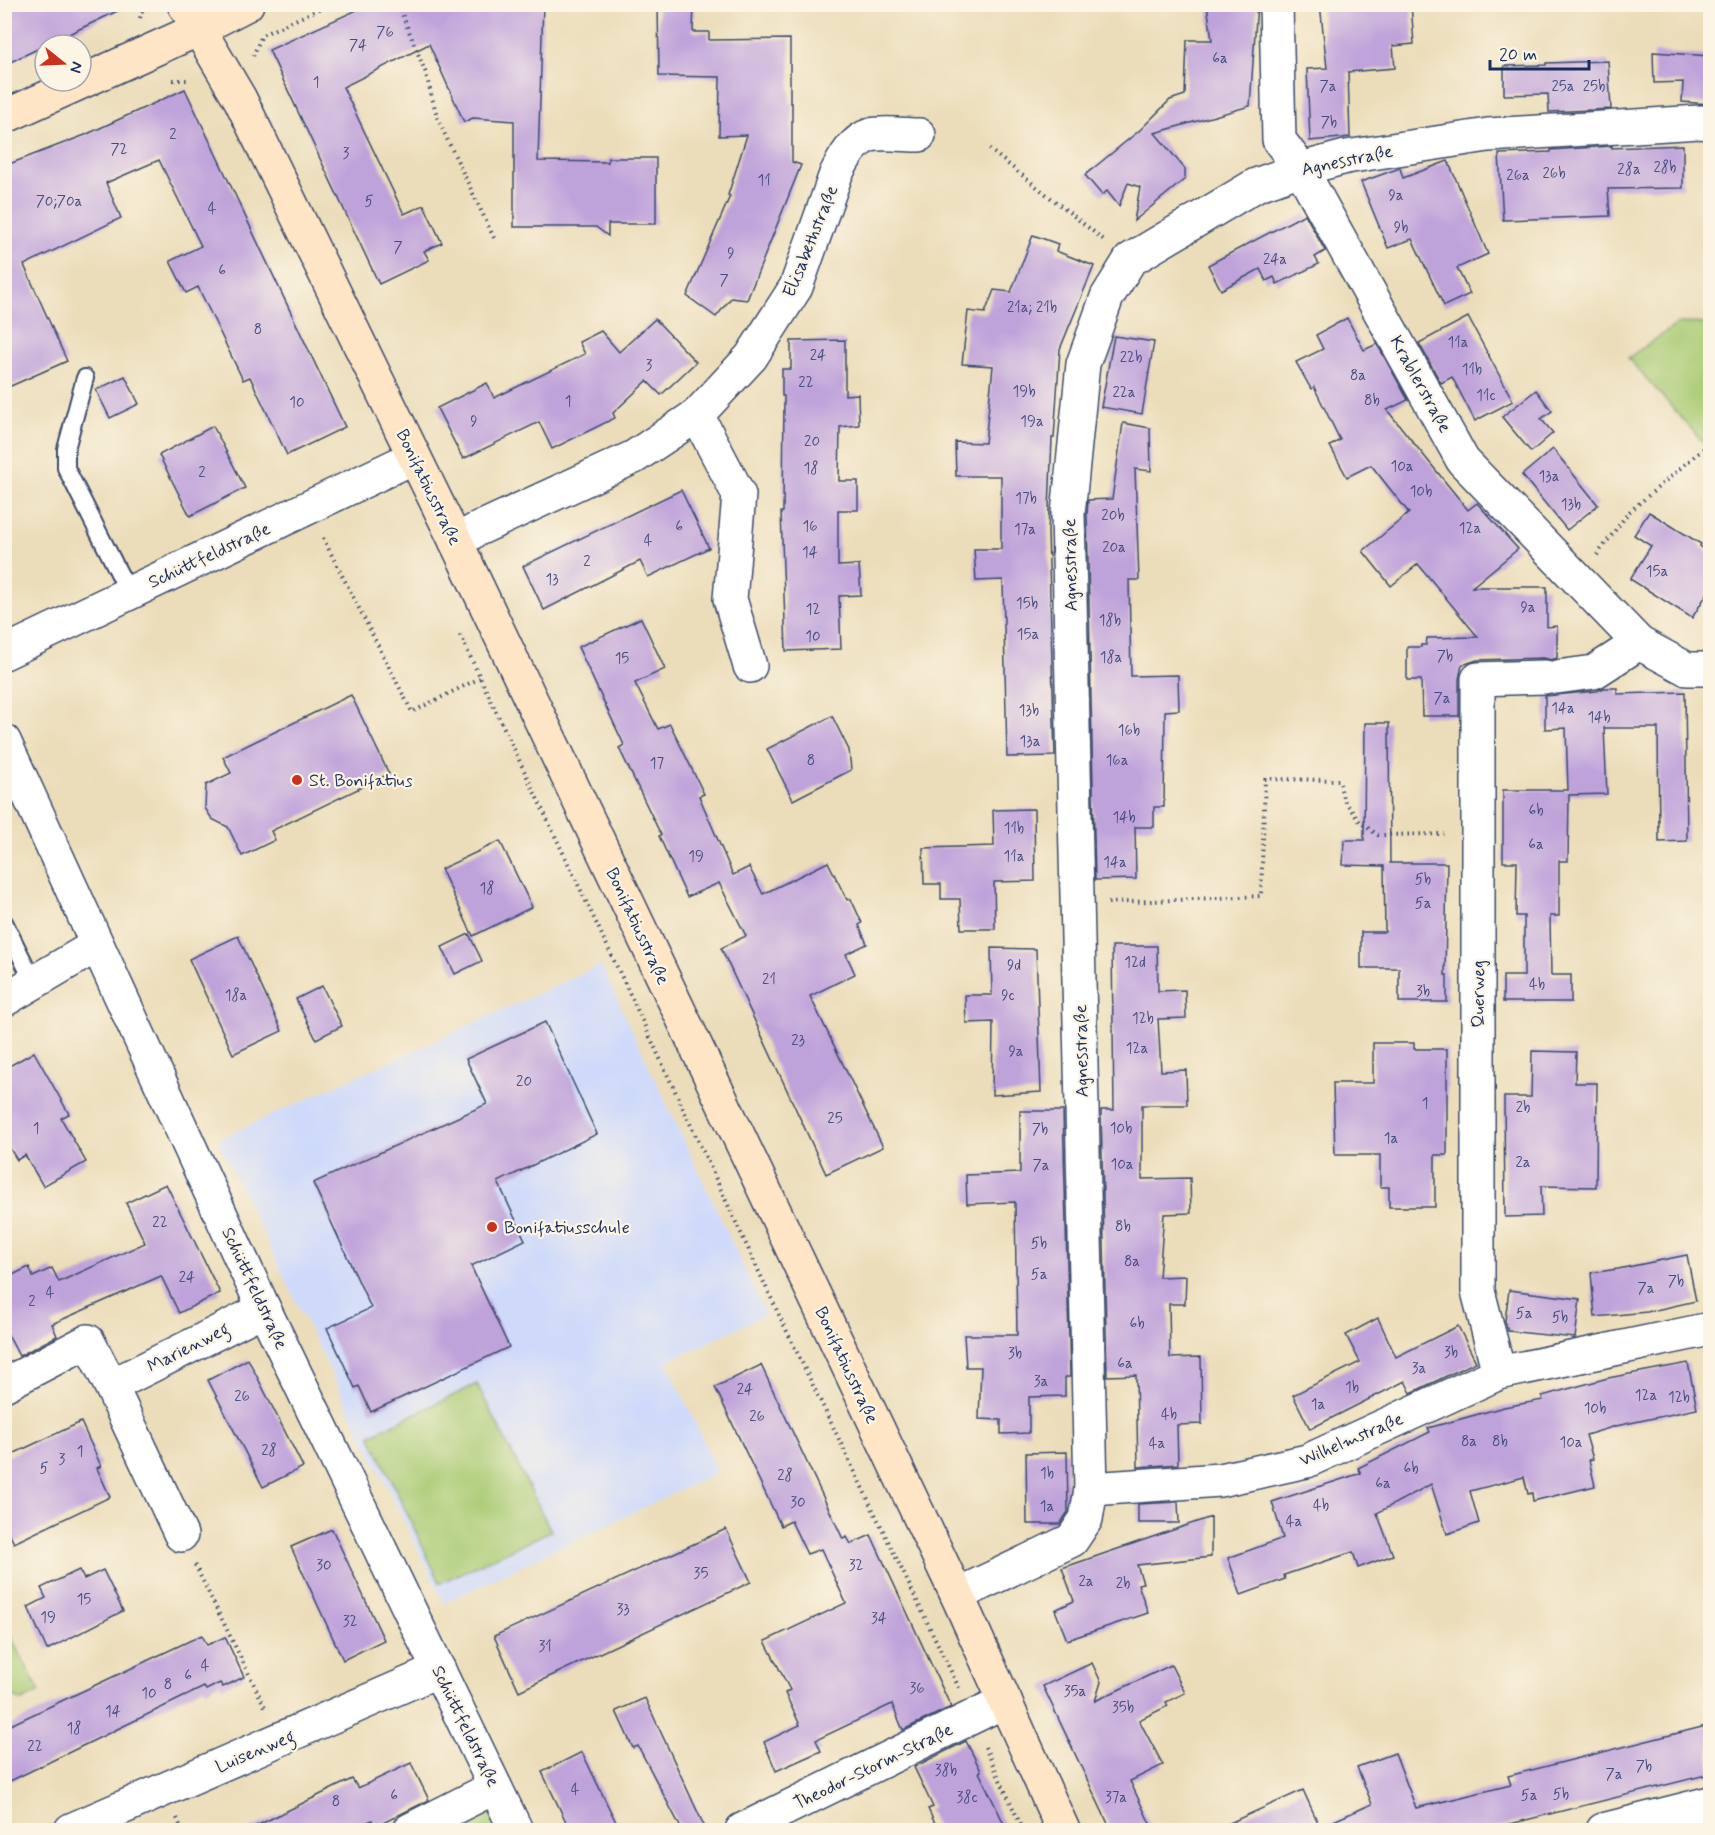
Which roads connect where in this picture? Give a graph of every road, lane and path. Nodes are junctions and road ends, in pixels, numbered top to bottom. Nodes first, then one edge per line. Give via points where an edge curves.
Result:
1 (247, 4) edge
2 (398, 4) edge
3 (1276, 4) edge
4 (191, 16) edge
5 (167, 81) dead end
6 (197, 85) dead end
7 (4, 117) edge
8 (1710, 123) edge
9 (919, 135) dead end
10 (989, 149) dead end
11 (1301, 169) junction
12 (495, 240) dead end
13 (1130, 261) junction
14 (85, 378) dead end
15 (697, 415) junction
16 (1710, 442) edge
17 (414, 457) junction
18 (308, 508) junction
19 (456, 542) junction
20 (1578, 579) junction
21 (129, 593) junction
22 (457, 628) dead end
23 (1640, 643) junction
24 (4, 653) edge
25 (750, 666) dead end
26 (1710, 669) edge
27 (480, 678) junction
28 (4, 741) edge
29 (1478, 834) junction
30 (1078, 904) junction
31 (4, 922) edge
32 (97, 945) junction
33 (34, 983) junction
34 (4, 1000) edge
35 (264, 1309) junction
36 (1710, 1329) edge
37 (1499, 1373) junction
38 (4, 1385) edge
39 (111, 1386) junction
40 (1092, 1489) junction
41 (181, 1535) joint
42 (957, 1595) junction
43 (439, 1670) junction
44 (1005, 1701) junction
45 (972, 1717) junction
46 (281, 1740) junction
47 (495, 1787) junction
48 (1710, 1803) edge
49 (71, 1830) edge
50 (410, 1830) edge
51 (516, 1830) edge
52 (742, 1830) edge
53 (1023, 1830) edge
54 (1063, 1830) edge
55 (1603, 1830) edge

1 - 4 street
2 - 12 path via 425,71 438,120
3 - 11 street, Krablerstraße via 1279,140
4 - 7 street
4 - 17 street, Bonifatiusstraße via 240,99
5 - 6 path via 188,80
8 - 11 street, Agnesstraße via 1488,135 1346,157
9 - 15 street, Elisabethstraße via 870,135 854,146 836,174 796,287 751,357
10 - 13 path
11 - 13 street, Agnesstraße via 1256,185
11 - 20 street, Krablerstraße via 1463,461
13 - 30 street, Agnesstraße via 1107,297 1083,364 1068,514
14 - 21 lane via 66,449 66,468
15 - 19 street, Elisabethstraße via 634,457
15 - 25 street via 739,495 730,599
16 - 20 path via 1628,513
17 - 18 street, Schüttfeldstraße
17 - 19 street, Bonifatiusstraße
18 - 21 street, Schüttfeldstraße
18 - 27 path via 412,712
19 - 42 street, Bonifatiusstraße
20 - 23 street, Krablerstraße
21 - 24 street, Schüttfeldstraße
22 - 27 path
23 - 26 street, Krablerstraße via 1688,669
23 - 29 street, Querweg via 1594,672 1478,680
27 - 45 path
28 - 32 street, Schüttfeldstraße
29 - 30 path via 1378,835 1360,822 1343,799 1339,780 1265,779 1260,896
29 - 37 street, Querweg via 1478,1291
30 - 40 street, Agnesstraße
31 - 33 lane
32 - 33 street
32 - 35 street, Schüttfeldstraße
33 - 34 street
35 - 39 street, Marienweg
35 - 43 street, Schüttfeldstraße
36 - 37 street, Wilhelmstraße
37 - 40 street, Wilhelmstraße via 1308,1461 1220,1480
38 - 39 street via 88,1341
39 - 41 street
40 - 42 street via 1086,1519 1072,1540
41 - 46 path
42 - 44 street, Bonifatiusstraße
43 - 46 street, Luisenweg
43 - 47 street, Schüttfeldstraße
44 - 45 street, Theodor-Storm-Straße
44 - 54 street, Bonifatiusstraße
45 - 52 street, Theodor-Storm-Straße
45 - 53 path
46 - 49 street, Luisenweg
47 - 50 street
47 - 51 street, Schüttfeldstraße
48 - 55 street

